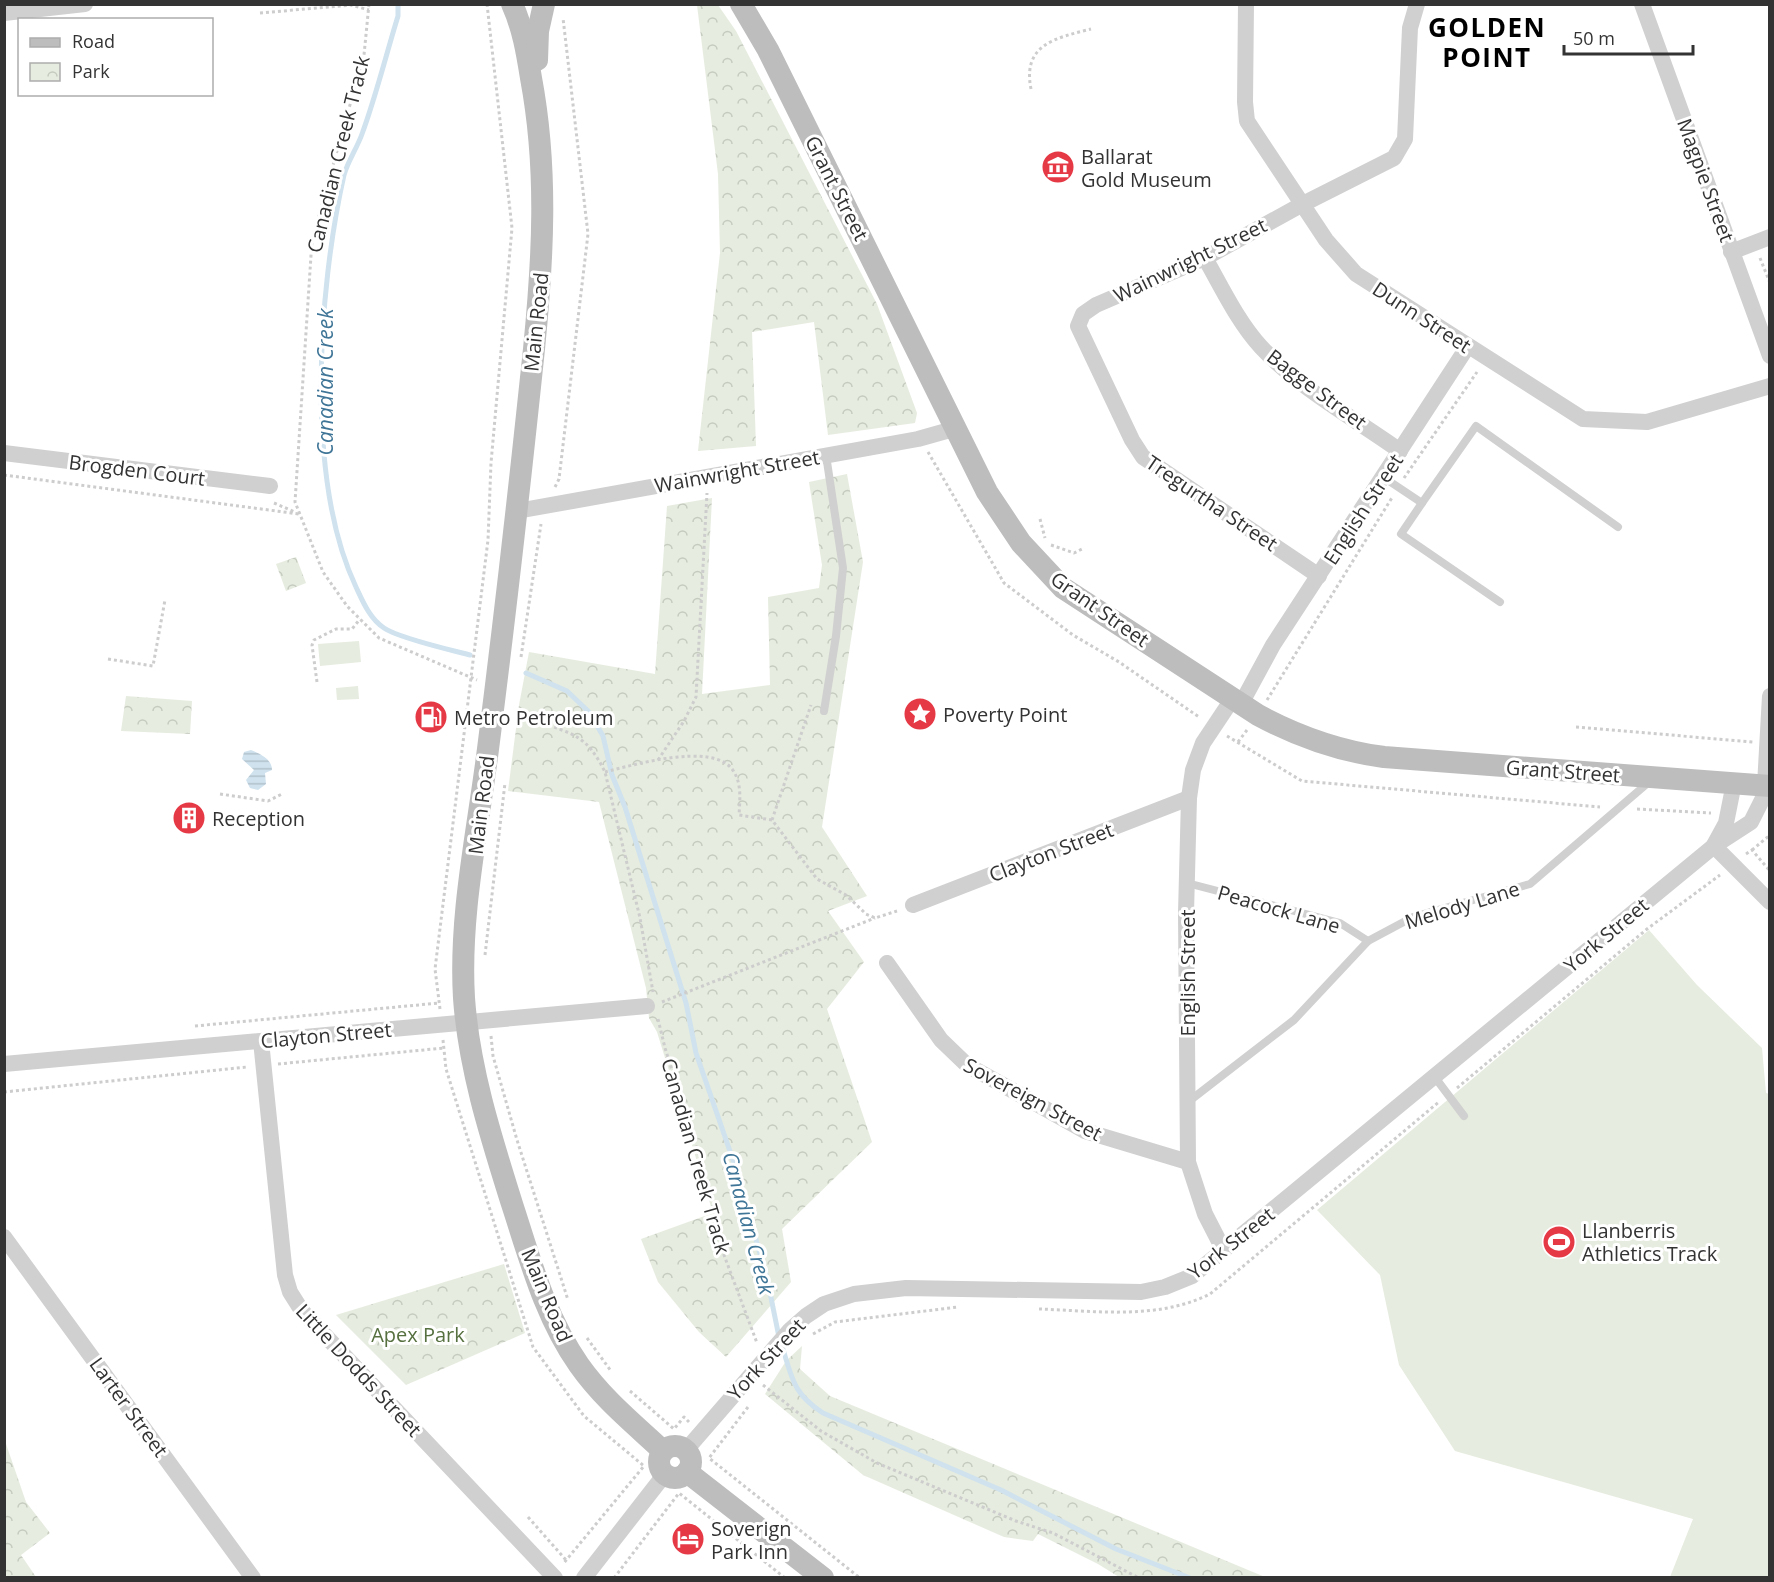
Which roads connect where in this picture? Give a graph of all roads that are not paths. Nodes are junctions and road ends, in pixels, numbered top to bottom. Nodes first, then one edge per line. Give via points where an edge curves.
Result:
1 (85, 4) edge
2 (512, 4) edge
3 (544, 4) edge
4 (741, 4) edge
5 (1246, 4) edge
6 (1417, 4) edge
7 (1642, 4) edge
8 (4, 13) edge
9 (537, 106) junction
10 (1301, 205) junction
11 (1762, 240) edge
12 (1731, 252) junction
13 (1205, 258) junction
14 (1080, 318) joint
15 (1468, 346) junction
16 (1770, 356) edge
17 (1770, 386) edge
18 (957, 428) junction
19 (1400, 451) junction
20 (4, 453) edge
21 (826, 455) junction
22 (1383, 477) junction
23 (270, 486) dead end
24 (1422, 503) junction
25 (517, 511) junction
26 (1618, 526) dead end
27 (1320, 576) junction
28 (1500, 602) dead end
29 (1770, 696) edge
30 (1244, 706) junction
31 (824, 711) dead end
32 (1654, 778) junction
33 (1734, 783) junction
34 (1768, 785) edge
35 (1189, 798) junction
36 (1714, 846) junction
37 (1187, 883) junction
38 (1770, 902) edge
39 (913, 905) road end
40 (1368, 941) junction
41 (887, 963) dead end
42 (653, 1007) road end
43 (478, 1023) junction
44 (261, 1041) junction
45 (4, 1064) edge
46 (1434, 1076) junction
47 (1188, 1102) junction
48 (1464, 1116) dead end
49 (1188, 1162) junction
50 (4, 1237) edge
51 (1224, 1251) junction
52 (687, 1461) junction
53 (657, 1464) junction
54 (253, 1578) edge
55 (555, 1578) edge
56 (584, 1578) edge
57 (823, 1578) edge

1 - 8 street
2 - 9 main road, Main Road via 524,38
3 - 9 main road, Main Road via 537,41
4 - 18 main road, Grant Street via 768,50
5 - 10 street, Dunn Street via 1247,121
6 - 10 street, Wainwright Street via 1410,28 1406,130 1401,150 1388,162
7 - 12 street, Magpie Street
9 - 25 main road, Main Road via 544,239
10 - 13 street, Wainwright Street
10 - 15 street, Dunn Street via 1331,248 1356,274
11 - 12 street
12 - 16 street, Magpie Street
13 - 14 street, Wainwright Street via 1096,305
13 - 19 street, Bagge Street via 1266,352 1299,381
14 - 27 street, Tregurtha Street via 1080,334 1143,457
15 - 17 street, Dunn Street via 1579,417 1592,421 1647,422
15 - 19 street, English Street
18 - 21 street, Wainwright Street
18 - 30 main road, Grant Street via 1002,517 1041,567 1073,596
19 - 22 street, English Street
20 - 23 street, Brogden Court
21 - 25 street, Wainwright Street
21 - 31 lane via 843,568
22 - 24 lane
22 - 27 street, English Street
24 - 26 lane via 1476,426
24 - 28 lane via 1401,534
25 - 43 main road, Main Road via 466,921 464,975
27 - 30 street, English Street via 1273,645
29 - 34 street
30 - 32 main road, Grant Street via 1310,740 1360,754
30 - 35 street, English Street via 1213,726 1196,759
32 - 33 main road, Grant Street
32 - 40 lane, Melody Lane via 1530,884 1413,917
33 - 34 main road, Grant Street
33 - 36 street, York Street via 1726,823
34 - 36 street, York Street via 1753,820
35 - 37 street, English Street
35 - 39 street, Clayton Street
36 - 38 street
36 - 46 street, York Street
37 - 40 lane, Peacock Lane via 1340,923
37 - 47 street, English Street
40 - 47 lane, Melody Lane via 1299,1014
41 - 49 street, Sovereign Street via 941,1040 967,1065 1085,1131
42 - 43 street, Clayton Street
43 - 44 street, Clayton Street
43 - 53 main road, Main Road via 488,1123 552,1317 594,1386
44 - 45 street, Clayton Street
44 - 55 street, Little Dodds Street via 285,1275 293,1298
46 - 48 lane
46 - 51 street, York Street
47 - 49 street, English Street
49 - 51 street, English Street via 1205,1214
50 - 54 street, Larter Street
51 - 52 street, York Street via 1192,1276 1141,1292 906,1288 874,1290 824,1304 790,1330 701,1431
52 - 53 main road via 674,1445
52 - 57 main road
53 - 56 street

